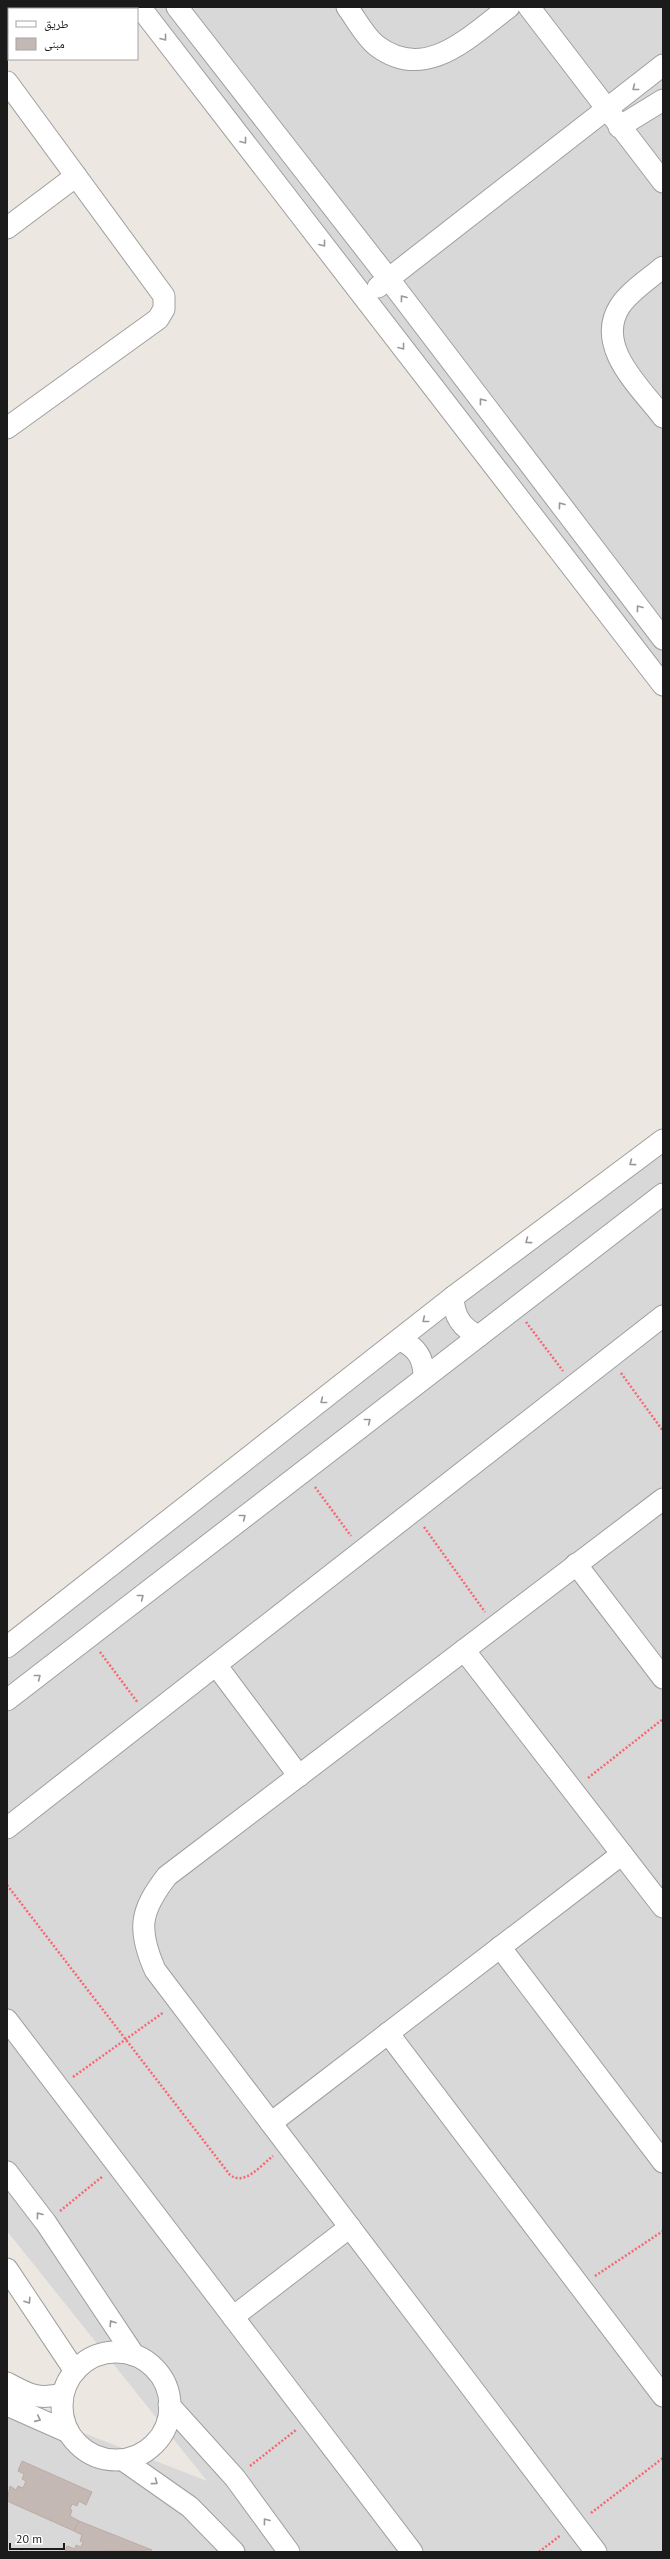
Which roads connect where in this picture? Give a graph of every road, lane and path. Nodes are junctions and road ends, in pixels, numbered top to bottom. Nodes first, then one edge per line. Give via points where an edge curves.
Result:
1 (140, 7) edge
2 (177, 7) edge
3 (347, 7) edge
4 (509, 7) edge
5 (529, 7) edge
6 (663, 65) edge
7 (7, 82) edge
8 (663, 100) edge
9 (606, 110) junction
10 (619, 127) junction
11 (76, 176) junction
12 (663, 182) edge
13 (7, 228) edge
14 (663, 267) edge
15 (388, 278) junction
16 (365, 298) junction
17 (663, 417) edge
18 (7, 428) edge
19 (663, 639) edge
20 (663, 685) edge
21 (663, 1140) edge
22 (663, 1194) edge
23 (454, 1297) junction
24 (515, 1308) junction
25 (663, 1316) edge
26 (479, 1336) junction
27 (400, 1340) junction
28 (610, 1358) junction
29 (424, 1377) junction
30 (574, 1385) junction
31 (663, 1431) edge
32 (303, 1471) junction
33 (663, 1499) edge
34 (413, 1512) junction
35 (362, 1551) junction
36 (576, 1564) junction
37 (495, 1626) junction
38 (89, 1637) junction
39 (7, 1647) edge
40 (464, 1650) junction
41 (216, 1665) junction
42 (663, 1678) edge
43 (7, 1700) edge
44 (149, 1717) junction
45 (663, 1719) edge
46 (298, 1776) junction
47 (572, 1790) junction
48 (7, 1828) edge
49 (622, 1854) junction
50 (7, 1885) edge
51 (663, 1907) edge
52 (500, 1948) junction
53 (178, 2001) junction
54 (7, 2020) edge
55 (388, 2033) junction
56 (126, 2040) junction
57 (59, 2088) junction
58 (271, 2123) junction
59 (287, 2145) junction
60 (663, 2162) edge
61 (118, 2165) junction
62 (7, 2172) edge
63 (46, 2223) junction
64 (350, 2227) junction
65 (663, 2231) edge
66 (7, 2269) edge
67 (580, 2286) junction
68 (233, 2317) junction
69 (134, 2355) junction
70 (75, 2371) junction
71 (7, 2383) edge
72 (63, 2394) junction
73 (663, 2396) edge
74 (7, 2405) edge
75 (169, 2405) junction
76 (311, 2418) junction
77 (68, 2432) junction
78 (663, 2458) edge
79 (123, 2460) junction
80 (235, 2478) junction
81 (575, 2525) junction
82 (234, 2552) edge
83 (290, 2552) edge
84 (412, 2552) edge
85 (539, 2552) edge
86 (596, 2552) edge

1 -> 16 street
2 - 15 street
3 - 4 street via 376,45 394,56 416,60 437,57 456,47
5 - 9 street
6 -> 9 street
7 - 11 street
8 - 10 street
9 - 10 street
9 - 15 street
10 - 12 street
11 - 13 street
11 - 18 street via 157,283 164,296 164,309 158,319 149,326
14 - 17 street via 620,306 613,322 612,339 617,356
15 - 16 street
19 -> 15 street
16 -> 20 street
21 -> 23 street
22 - 24 street
23 - 26 street via 454,1307 462,1325
23 -> 27 street
24 - 26 street
24 - 30 path
25 - 28 street
26 - 29 street
27 - 29 street via 416,1350 424,1368
27 -> 39 street
28 - 30 street
28 - 31 path
32 -> 29 street
30 - 34 street
32 - 35 path
38 -> 32 street
33 - 36 street
34 - 35 street
34 - 37 path
35 - 41 street
36 - 37 street
36 - 42 street
37 - 40 street
43 -> 38 street
38 - 44 path
40 - 46 street
40 - 47 street
41 - 44 street
41 - 46 street
44 - 48 street
45 - 47 path
46 - 53 street via 167,1876 151,1896 143,1921 145,1947 155,1970
47 - 49 street
49 - 51 street
49 - 52 street
50 - 56 path
52 - 55 street
52 - 60 street
53 - 56 path
53 - 58 street
54 - 57 street
55 - 58 street
55 - 67 street
56 - 57 path
56 - 59 path via 236,2180 244,2179
57 - 61 street
58 - 59 street
59 - 64 street
61 - 63 path
61 - 68 street
63 -> 62 street
69 -> 63 street
64 - 68 street
64 - 81 street
65 - 67 path
66 -> 70 street
67 - 73 street
68 - 76 street
69 - 70 street via 108,2353 84,2362
69 - 75 street via 155,2370 167,2392
70 - 72 street
71 - 72 street via 32,2396 47,2398
72 - 77 street via 62,2407
74 -> 77 street
75 - 79 street via 164,2430 156,2441 147,2450
75 - 80 street
76 - 80 path
76 - 84 street
77 - 79 street via 76,2443 92,2454 110,2460
78 - 81 path
79 -> 82 street via 190,2507
83 -> 80 street
81 - 85 path
81 - 86 street

